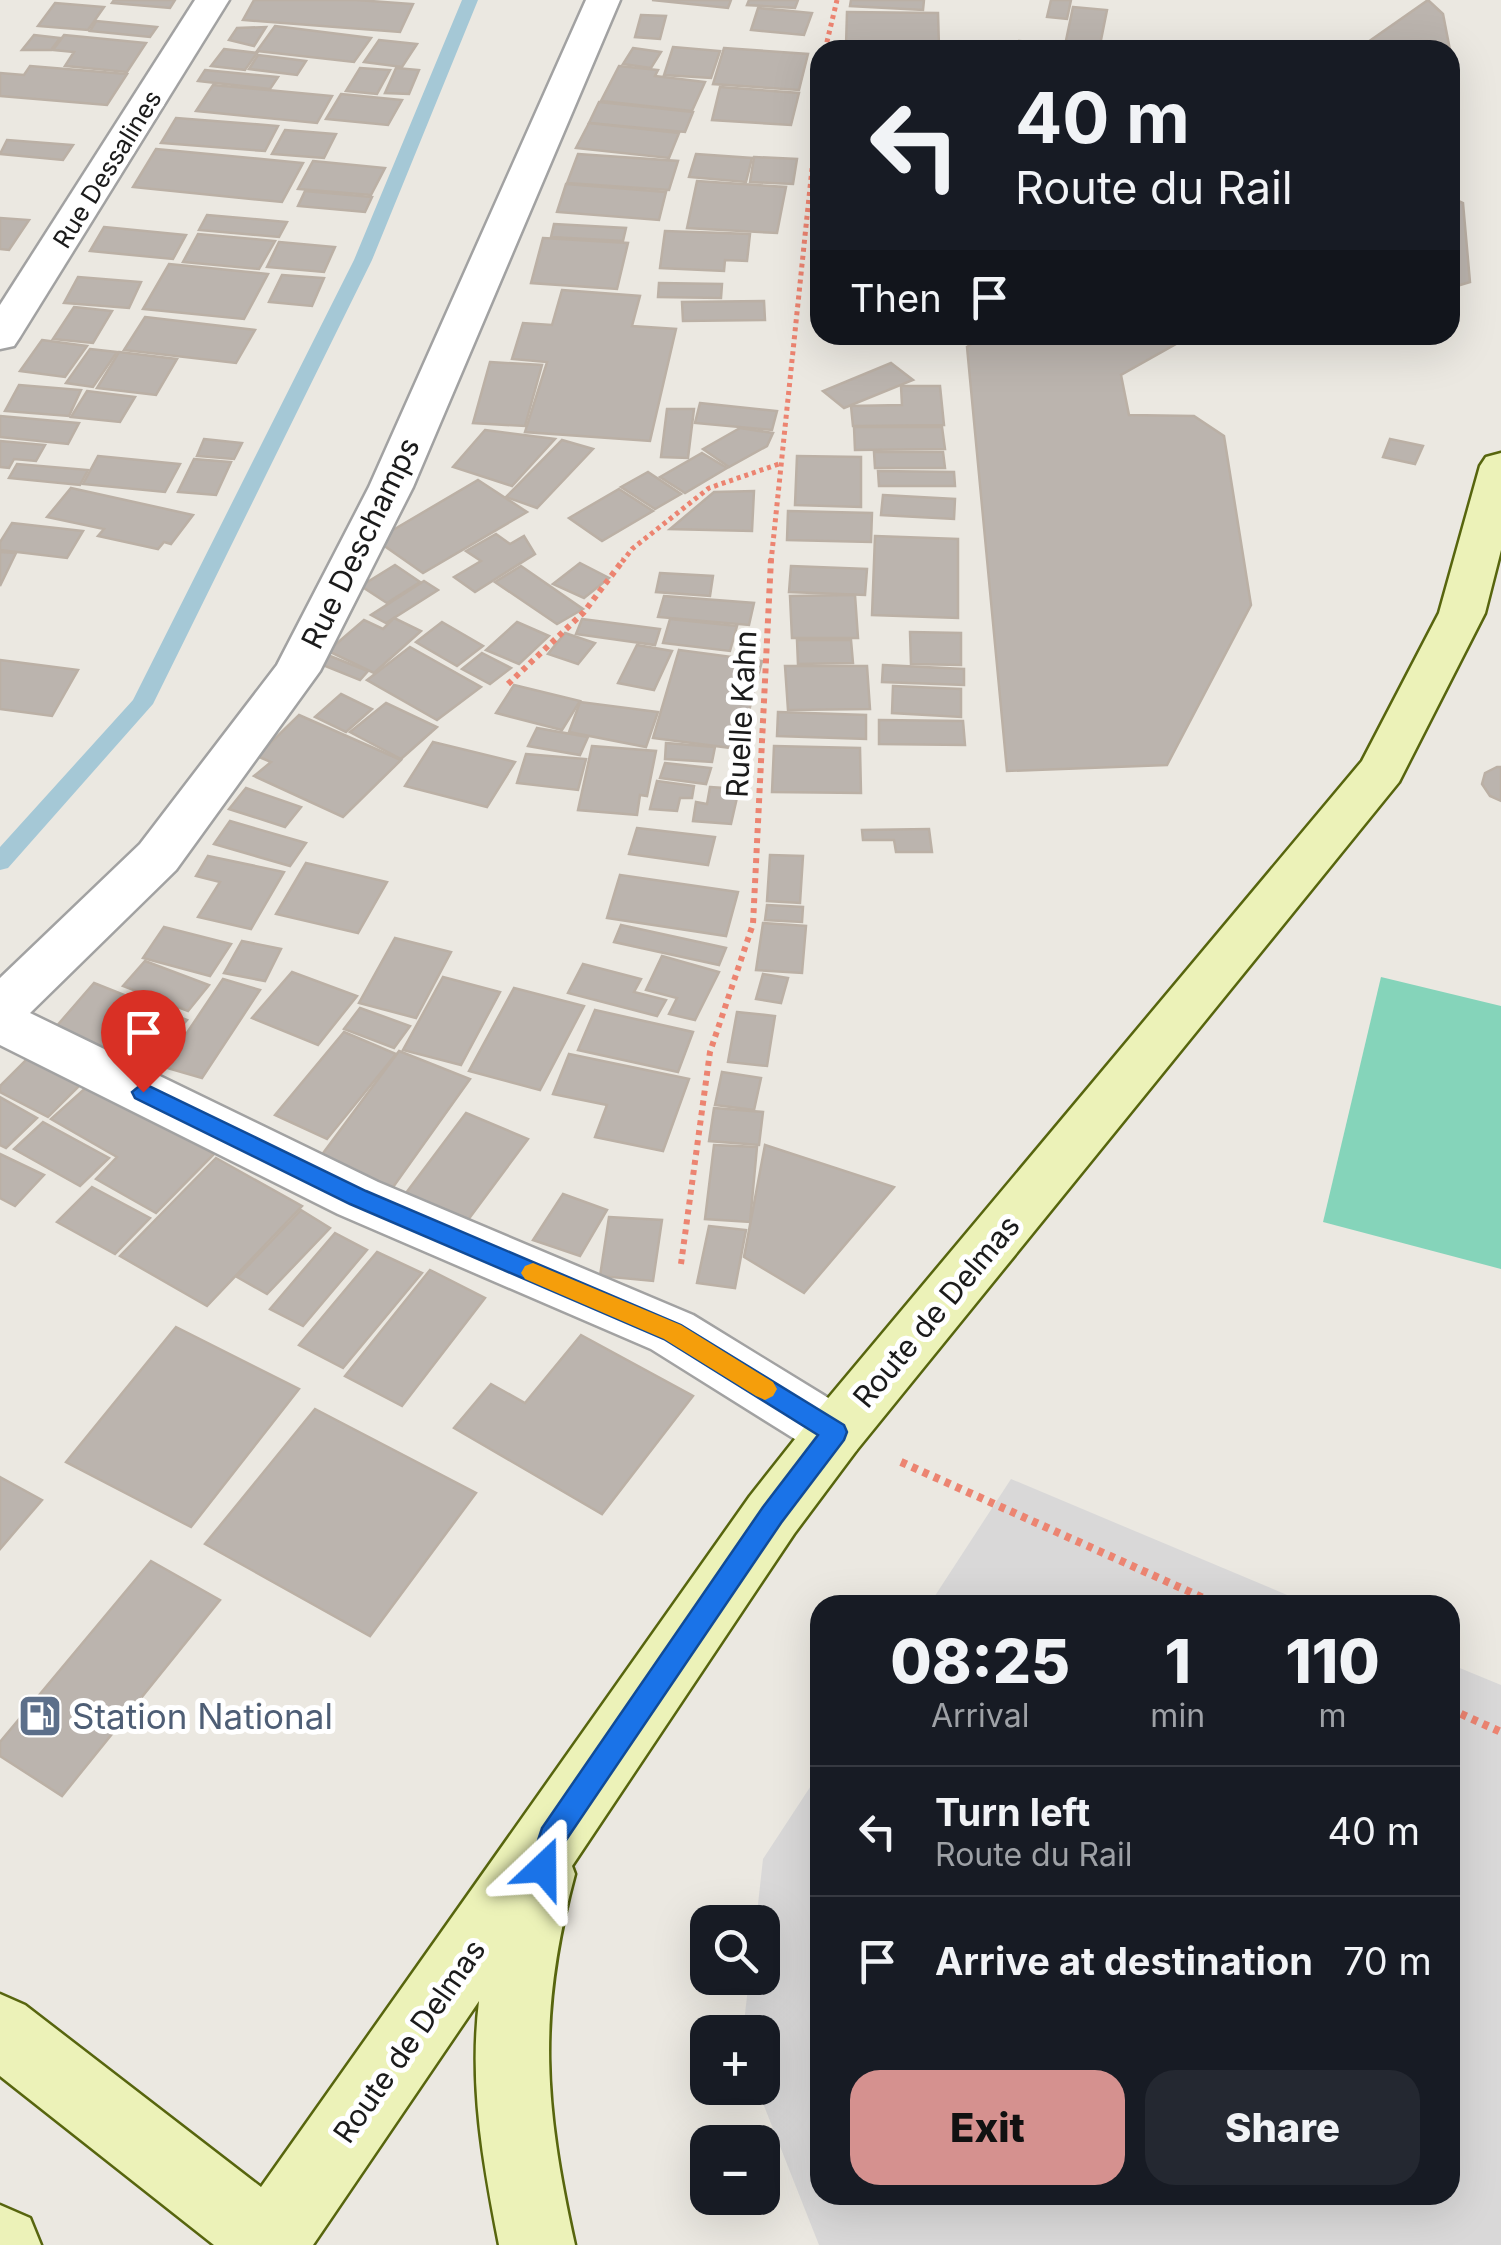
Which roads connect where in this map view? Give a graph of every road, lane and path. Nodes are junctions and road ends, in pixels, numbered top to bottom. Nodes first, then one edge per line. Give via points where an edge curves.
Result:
1 (212, 0) edge
2 (603, 0) edge
3 (836, 0) edge
4 (827, 40) edge
5 (810, 183) edge
6 (0, 337) edge
7 (779, 464) junction
8 (1501, 466) edge
9 (508, 684) dead end
10 (0, 1010) edge
11 (0, 1021) edge
12 (672, 1332) junction
13 (835, 1432) junction
14 (1197, 1595) edge
15 (1460, 1714) edge
16 (1501, 1732) edge
17 (552, 1837) junction
18 (0, 2030) edge
19 (270, 2244) edge
20 (536, 2245) edge

1 - 6 street, Rue Dessalines
2 - 10 street, Rue Deschamps via 390,488 297,670 158,857
3 - 4 path
5 - 7 path, Ruelle Kahn
7 - 9 path via 709,488 632,550 584,612
7 - 12 path, Ruelle Kahn via 753,924 710,1052
8 - 13 main road, Route de Delmas via 1462,613 1382,770
11 - 12 street via 358,1198
12 - 13 street
13 - 14 path
13 - 17 main road, Route de Delmas
15 - 16 path
17 - 19 main road, Route de Delmas
17 - 20 main road via 524,1930 511,2032 516,2139
18 - 19 main road

